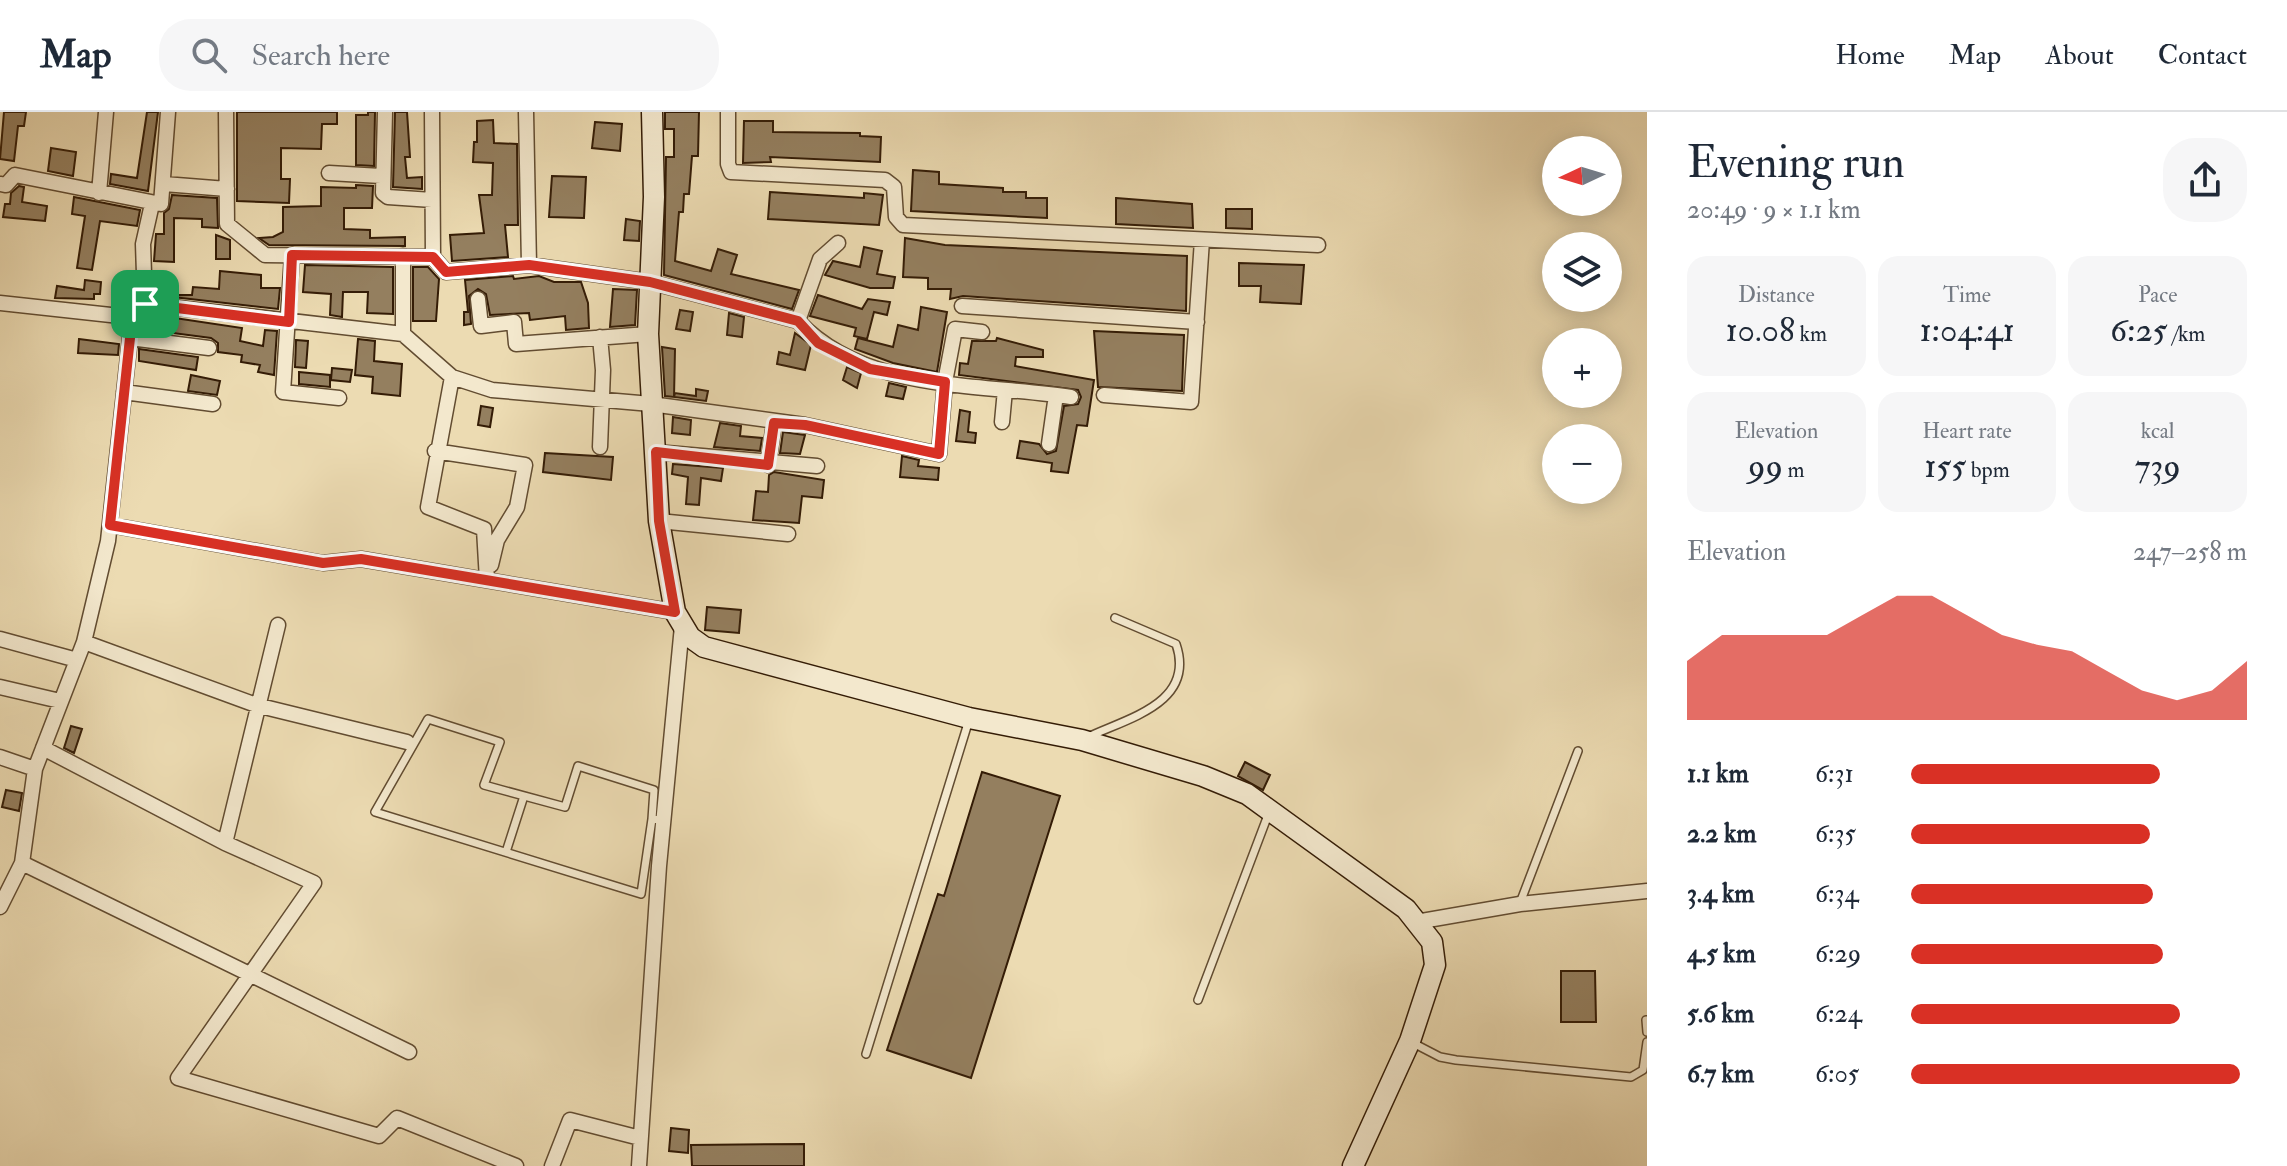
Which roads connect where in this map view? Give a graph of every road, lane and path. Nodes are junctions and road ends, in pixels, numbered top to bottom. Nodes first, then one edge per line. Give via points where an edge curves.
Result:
1 (106, 112) edge
2 (168, 112) edge
3 (226, 112) edge
4 (385, 112) edge
5 (432, 112) edge
6 (526, 112) edge
7 (652, 112) edge
8 (728, 112) edge
9 (329, 173) dead end
10 (381, 176) junction
11 (0, 184) edge
12 (164, 184) junction
13 (227, 189) junction
14 (99, 193) junction
15 (432, 200) junction
16 (152, 204) junction
17 (1202, 240) junction
18 (838, 243) dead end
19 (1318, 245) dead end
20 (292, 255) junction
21 (403, 256) junction
22 (433, 257) junction
23 (529, 265) junction
24 (650, 282) junction
25 (478, 299) dead end
26 (0, 303) edge
27 (145, 304) junction
28 (962, 306) dead end
29 (129, 317) junction
30 (798, 321) junction
31 (289, 322) junction
32 (1197, 322) junction
33 (982, 332) dead end
34 (403, 334) junction
35 (648, 334) junction
36 (600, 337) junction
37 (130, 338) junction
38 (209, 348) dead end
39 (452, 377) junction
40 (945, 382) junction
41 (1005, 390) junction
42 (124, 392) junction
43 (1056, 395) junction
44 (1104, 395) dead end
45 (1071, 397) dead end
46 (339, 398) dead end
47 (601, 398) junction
48 (213, 404) dead end
49 (651, 404) junction
50 (1002, 422) dead end
51 (774, 423) junction
52 (1049, 444) dead end
53 (600, 447) dead end
54 (435, 451) junction
55 (656, 452) junction
56 (768, 465) junction
57 (817, 466) dead end
58 (659, 521) junction
59 (110, 525) junction
60 (788, 534) dead end
61 (487, 580) junction
62 (1115, 618) dead end
63 (678, 619) junction
64 (278, 625) dead end
65 (0, 639) edge
66 (84, 642) junction
67 (77, 660) junction
68 (0, 687) edge
69 (60, 701) junction
70 (256, 705) junction
71 (969, 718) junction
72 (1082, 740) junction
73 (407, 742) dead end
74 (43, 748) junction
75 (1578, 751) dead end
76 (0, 757) edge
77 (35, 769) junction
78 (524, 796) junction
79 (1269, 813) junction
80 (658, 819) junction
81 (225, 843) junction
82 (506, 852) junction
83 (22, 863) junction
84 (1647, 891) edge
85 (1, 903) edge
86 (1520, 904) junction
87 (1416, 922) junction
88 (250, 977) junction
89 (1198, 1000) dead end
90 (1646, 1020) edge
91 (1647, 1032) edge
92 (1410, 1041) junction
93 (1647, 1042) edge
94 (409, 1052) dead end
95 (866, 1054) dead end
96 (640, 1138) junction
97 (516, 1166) edge
98 (552, 1166) edge
99 (639, 1166) edge
100 (1353, 1166) edge

1 - 14 street
2 - 12 street
3 - 13 street
4 - 10 street
5 - 15 street
6 - 23 street
7 - 24 main road
8 - 17 street via 731,172 885,180 894,187 896,217 903,225
9 - 10 street
10 - 15 street via 385,196
11 - 14 street via 15,175
12 - 13 street
12 - 16 street via 161,204
13 - 20 street via 227,224 265,255
14 - 16 street
15 - 22 street
16 - 27 street via 143,244
17 - 19 street
17 - 32 street
18 - 30 street via 820,259
20 - 21 street
20 - 31 street
21 - 22 street
21 - 34 street
22 - 23 street via 446,272
23 - 24 street
24 - 30 street
24 - 35 main road
25 - 36 street via 481,326 514,322 516,344
26 - 29 street
27 - 29 street
27 - 31 street
28 - 32 street
29 - 37 street
30 - 40 street via 818,343 870,369
31 - 34 street
31 - 46 street via 283,392
32 - 44 street via 1191,402
33 - 40 street via 955,329
34 - 39 street
35 - 36 street
35 - 49 main road
36 - 47 street
37 - 38 street
37 - 42 street
39 - 47 street via 492,390
39 - 54 street
40 - 41 street
40 - 51 street via 939,454
41 - 43 street
41 - 50 street
42 - 48 street
42 - 59 street
43 - 45 street
43 - 52 street
47 - 49 street
47 - 53 street
49 - 51 street
49 - 55 main road
51 - 56 street
54 - 61 street via 428,507 484,529
54 - 61 street via 525,465 517,507 497,540
55 - 56 street
55 - 58 main road
56 - 57 street
58 - 60 street
58 - 63 main road
59 - 61 street via 323,563 361,559
59 - 66 street
61 - 63 street
62 - 72 lane via 1176,644 1177,682 1170,697
63 - 71 main road via 704,647
63 - 80 street
64 - 70 street
65 - 67 street
66 - 67 street
66 - 70 street
67 - 69 street
68 - 69 street
69 - 74 street
70 - 73 street
70 - 81 street
71 - 72 main road
71 - 95 lane
72 - 79 main road via 1203,776 1247,794
74 - 77 street
74 - 81 street
75 - 86 lane
76 - 77 street
77 - 83 street
78 - 80 lane via 565,807 578,766 654,790
78 - 82 lane
78 - 82 lane via 484,785 500,742 428,719 375,812
79 - 87 main road via 1406,909
79 - 89 lane
80 - 82 lane via 641,894
80 - 96 street
81 - 88 street via 314,883
83 - 85 street
83 - 88 street
84 - 86 street
86 - 87 street
87 - 92 main road via 1432,942 1435,965
88 - 94 street
88 - 97 street via 178,1078 379,1136 397,1118
90 - 91 lane
92 - 93 lane via 1448,1059 1631,1077 1643,1070
92 - 100 main road
96 - 98 street via 570,1120
96 - 99 street

